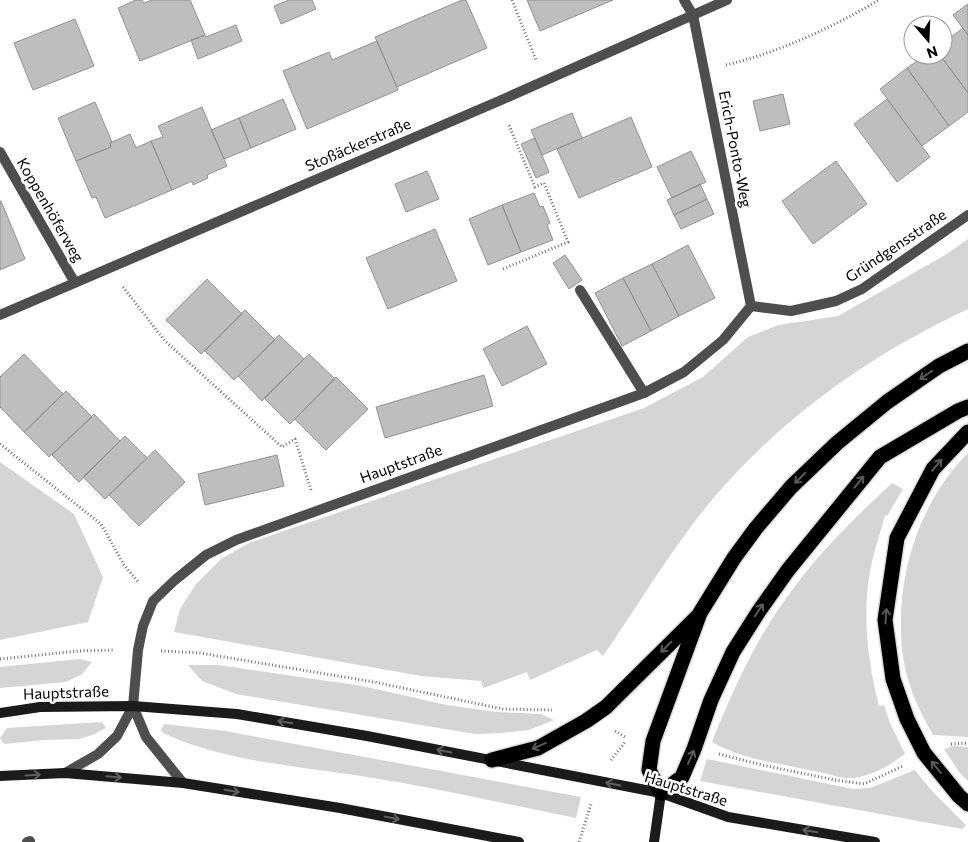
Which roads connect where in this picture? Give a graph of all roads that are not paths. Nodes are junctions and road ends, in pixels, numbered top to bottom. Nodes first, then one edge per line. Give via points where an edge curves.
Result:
1 (684, 0) edge
2 (727, 0) edge
3 (693, 15) junction
4 (1, 157) edge
5 (968, 215) edge
6 (75, 283) junction
7 (580, 290) dead end
8 (751, 306) junction
9 (0, 315) edge
10 (968, 351) edge
11 (644, 393) junction
12 (968, 407) edge
13 (968, 432) edge
14 (700, 613) junction
15 (133, 706) junction
16 (0, 712) edge
17 (492, 760) junction
18 (65, 773) junction
19 (0, 776) edge
20 (184, 783) junction
21 (660, 793) junction
22 (968, 804) edge
23 (518, 842) edge
24 (654, 842) edge
25 (875, 842) edge

1 - 3 street, Erich-Ponto-Weg
2 - 3 street, Stoßäckerstraße
3 - 6 street, Stoßäckerstraße
3 - 8 street, Erich-Ponto-Weg
4 - 6 street, Koppenhöferweg
5 - 8 street, Gründgensstraße via 862,288 836,301 790,311
6 - 9 street, Stoßäckerstraße
7 - 11 street
8 - 11 street, Hauptstraße via 723,340 684,372
10 -> 14 highway via 939,366 887,402 808,470 756,528
11 - 15 street, Hauptstraße via 245,537 206,555 153,601 142,626
21 -> 12 highway via 682,777 733,652 788,570 880,458
22 -> 13 highway via 924,753 907,719 893,679 885,620 897,538 933,469
14 -> 17 highway via 606,708 538,748
14 - 21 highway via 653,741 649,770
15 - 16 main road, Hauptstraße via 40,707
17 -> 15 main road, Hauptstraße via 237,714
15 - 18 street, Hauptstraße via 117,736 98,754
15 - 20 street, Hauptstraße via 146,737
21 -> 17 main road, Hauptstraße
19 -> 18 main road, Hauptstraße
18 -> 20 main road, Hauptstraße
20 -> 23 main road, Hauptstraße via 340,808
21 - 24 main road
25 -> 21 main road, Hauptstraße via 728,817

